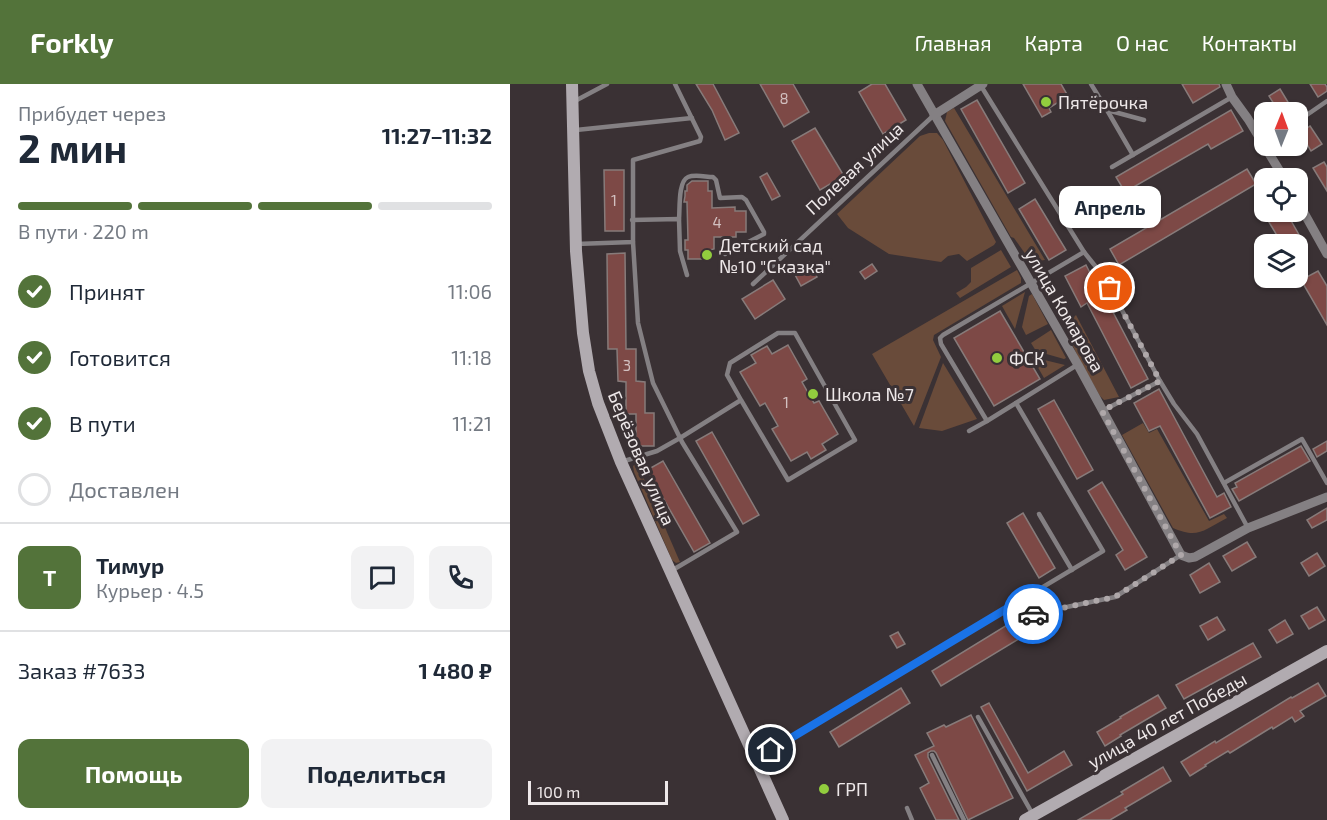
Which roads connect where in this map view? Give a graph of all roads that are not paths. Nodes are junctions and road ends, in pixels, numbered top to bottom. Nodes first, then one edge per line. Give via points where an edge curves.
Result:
1 (572, 84) edge
2 (607, 84) edge
3 (675, 84) edge
4 (917, 84) edge
5 (1091, 84) edge
6 (1226, 84) edge
7 (982, 85) edge
8 (1232, 97) junction
9 (1327, 101) edge
10 (572, 103) junction
11 (1107, 110) junction
12 (1308, 113) edge
13 (934, 115) junction
14 (692, 118) junction
15 (1144, 120) dead end
16 (1254, 129) edge
17 (573, 131) junction
18 (1133, 155) junction
19 (1112, 167) dead end
20 (632, 219) junction
21 (679, 219) junction
22 (1308, 220) edge
23 (633, 242) junction
24 (576, 244) junction
25 (1084, 252) junction
26 (725, 254) dead end
27 (1327, 254) edge
28 (687, 275) dead end
29 (1030, 283) junction
30 (753, 284) dead end
31 (1078, 365) junction
32 (1160, 381) junction
33 (741, 400) junction
34 (1016, 403) junction
35 (1102, 411) junction
36 (987, 421) junction
37 (969, 431) dead end
38 (680, 438) junction
39 (621, 462) junction
40 (1224, 483) junction
41 (1327, 483) edge
42 (1327, 497) edge
43 (1039, 514) dead end
44 (1248, 528) junction
45 (1181, 555) junction
46 (1072, 570) junction
47 (671, 571) junction
48 (1011, 606) junction
49 (1327, 651) edge
50 (978, 717) dead end
51 (932, 755) dead end
52 (756, 759) junction
53 (907, 808) dead end
54 (1029, 818) edge
55 (783, 820) edge
56 (912, 820) edge
57 (964, 820) edge

1 - 10 street, Берёзовая улица
2 - 10 lane
3 - 14 lane
4 - 13 street, улица Комарова
5 - 11 lane
6 - 8 street
7 - 13 street, Полевая улица
7 - 25 lane
8 - 16 street
8 - 18 lane
9 - 12 lane
10 - 17 street, Берёзовая улица
11 - 15 lane
11 - 18 lane
13 - 29 street, улица Комарова
13 - 30 lane, Полевая улица
14 - 17 lane
14 - 20 lane via 700,141 633,160
17 - 24 street, Берёзовая улица
18 - 19 lane
20 - 21 lane
20 - 23 lane
21 - 26 lane via 681,188 686,177 713,177 720,198 746,200 764,234
21 - 28 lane via 680,251
22 - 27 street
23 - 24 lane
23 - 38 lane via 638,323 653,384
24 - 39 street, Берёзовая улица via 589,371
25 - 29 lane
25 - 32 lane via 1110,288
29 - 31 street, улица Комарова
29 - 36 lane via 940,338
31 - 34 lane
31 - 35 street, улица Комарова
32 - 35 lane
32 - 40 lane via 1197,434
33 - 33 lane via 727,375 730,363 778,333 795,333 855,440 788,480
33 - 38 lane
34 - 36 lane
34 - 46 lane via 1103,551
35 - 45 street, улица Комарова
36 - 37 lane
38 - 39 lane via 657,451
38 - 47 lane via 737,532
39 - 47 street, Берёзовая улица
40 - 41 lane via 1302,439
40 - 44 lane
42 - 44 street
43 - 46 lane
44 - 45 street via 1195,557
45 - 48 lane via 1115,597 1033,614 1019,613
46 - 48 lane
47 - 52 street, Берёзовая улица
48 - 52 lane
49 - 54 street, улица 40 лет Победы
50 - 54 lane
51 - 57 lane
52 - 55 street, Берёзовая улица
53 - 56 lane

